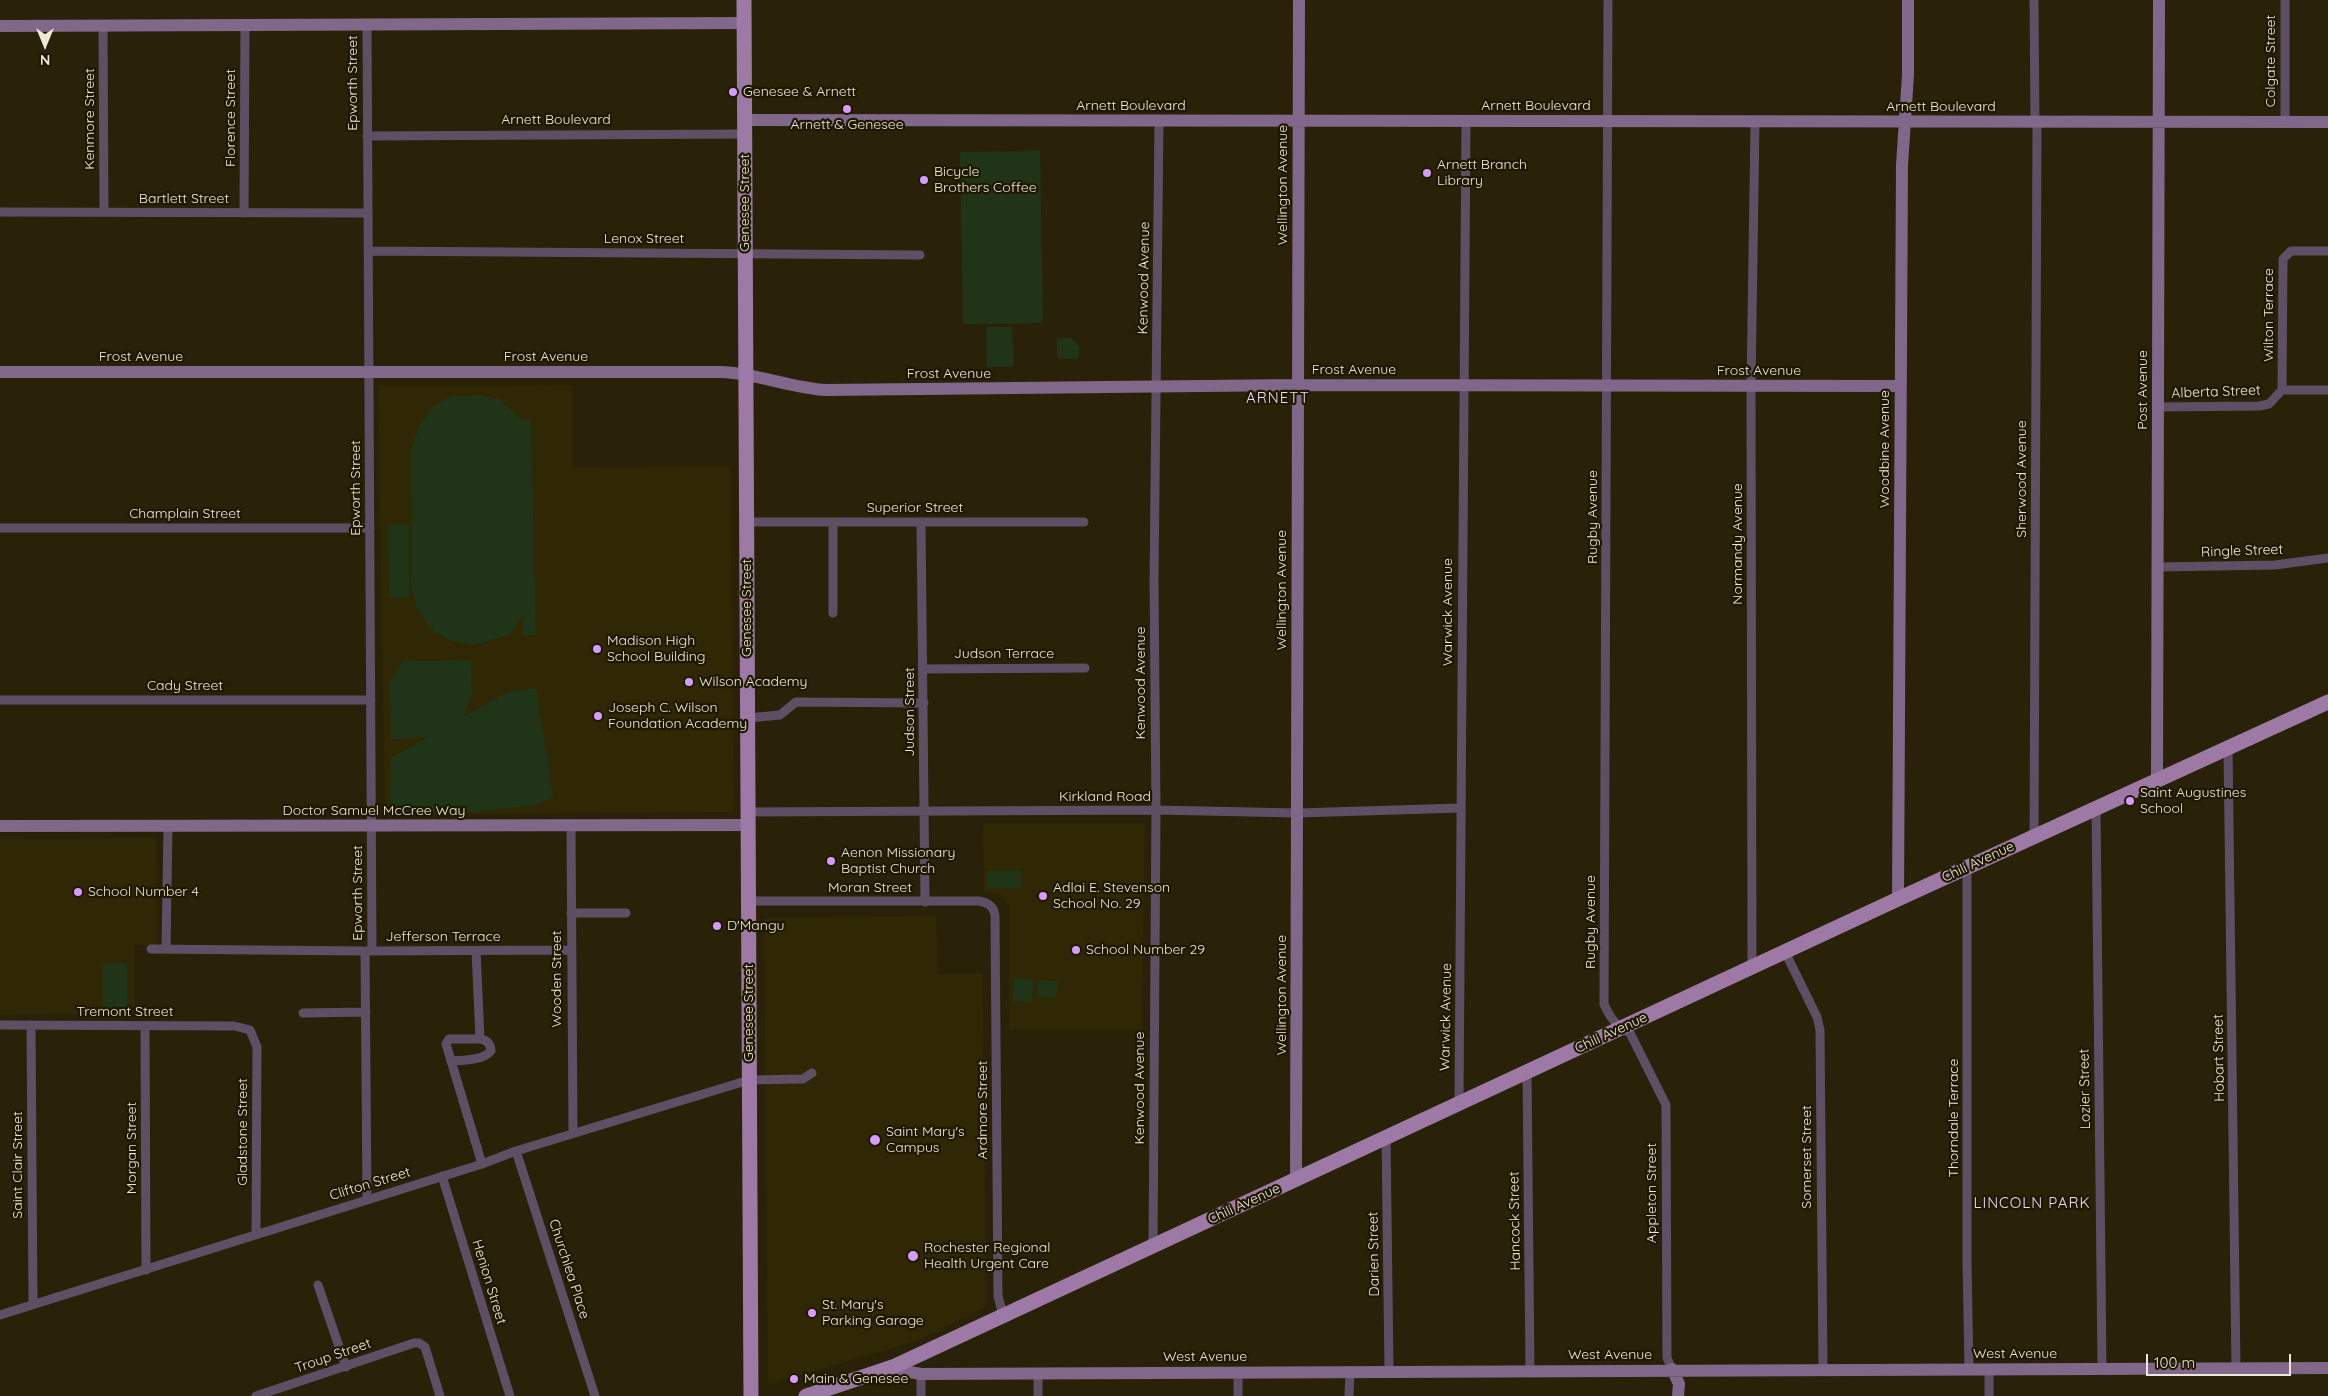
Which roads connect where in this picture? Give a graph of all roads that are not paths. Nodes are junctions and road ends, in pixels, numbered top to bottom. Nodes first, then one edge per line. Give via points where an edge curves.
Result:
1 (744, 0) edge
2 (1299, 0) edge
3 (1608, 0) edge
4 (1908, 0) edge
5 (2034, 0) edge
6 (2159, 0) edge
7 (2285, 0) edge
8 (744, 23) junction
9 (245, 24) junction
10 (367, 24) junction
11 (103, 25) junction
12 (0, 26) edge
13 (1159, 121) junction
14 (1299, 121) junction
15 (1466, 121) junction
16 (1607, 121) junction
17 (1755, 122) junction
18 (1905, 122) junction
19 (2036, 122) junction
20 (2159, 122) junction
21 (2285, 122) junction
22 (2328, 122) edge
23 (745, 127) junction
24 (367, 136) junction
25 (0, 212) edge
26 (104, 212) junction
27 (244, 213) junction
28 (368, 213) junction
29 (368, 251) junction
30 (2328, 251) edge
31 (745, 253) junction
32 (920, 255) dead end
33 (0, 372) edge
34 (369, 372) junction
35 (746, 375) junction
36 (1297, 384) junction
37 (1463, 385) junction
38 (1608, 386) junction
39 (1751, 386) junction
40 (1900, 386) junction
41 (1156, 387) junction
42 (2282, 390) junction
43 (2328, 390) edge
44 (2158, 407) junction
45 (747, 522) junction
46 (832, 522) junction
47 (921, 522) junction
48 (1084, 522) dead end
49 (0, 528) edge
50 (370, 528) junction
51 (2328, 558) edge
52 (2158, 567) junction
53 (833, 613) dead end
54 (1085, 668) dead end
55 (924, 669) junction
56 (0, 700) edge
57 (370, 700) junction
58 (2328, 702) edge
59 (924, 703) junction
60 (748, 718) junction
61 (2228, 748) junction
62 (2157, 780) junction
63 (1461, 808) junction
64 (2096, 808) junction
65 (1156, 810) junction
66 (924, 812) junction
67 (1298, 813) junction
68 (748, 818) junction
69 (571, 825) junction
70 (0, 826) edge
71 (168, 826) junction
72 (371, 826) junction
73 (2034, 837) junction
74 (1968, 867) junction
75 (1898, 899) junction
76 (748, 901) junction
77 (925, 902) junction
78 (991, 905) joint
79 (626, 912) dead end
80 (571, 913) junction
81 (151, 949) dead end
82 (166, 949) junction
83 (571, 950) junction
84 (369, 951) junction
85 (476, 951) junction
86 (1785, 952) junction
87 (1752, 967) junction
88 (366, 1012) junction
89 (303, 1013) dead end
90 (0, 1025) edge
91 (31, 1025) junction
92 (145, 1026) junction
93 (1621, 1029) junction
94 (250, 1030) joint
95 (480, 1039) junction
96 (451, 1061) junction
97 (1527, 1072) junction
98 (812, 1073) dead end
99 (749, 1080) junction
100 (1459, 1104) junction
101 (573, 1133) junction
102 (1386, 1137) junction
103 (516, 1151) junction
104 (482, 1164) junction
105 (442, 1176) junction
106 (1296, 1180) junction
107 (367, 1199) junction
108 (256, 1235) junction
109 (1153, 1246) junction
110 (146, 1270) junction
111 (318, 1285) dead end
112 (33, 1304) junction
113 (0, 1315) edge
114 (1003, 1316) junction
115 (895, 1366) junction
116 (346, 1367) junction
117 (2102, 1368) junction
118 (2236, 1368) junction
119 (2328, 1368) edge
120 (1823, 1369) junction
121 (1969, 1369) junction
122 (1989, 1369) junction
123 (1389, 1370) junction
124 (1530, 1370) junction
125 (1672, 1370) junction
126 (1238, 1372) junction
127 (1350, 1372) junction
128 (1038, 1373) junction
129 (921, 1374) junction
130 (286, 1391) edge
131 (256, 1396) edge
132 (440, 1396) edge
133 (510, 1396) edge
134 (595, 1396) edge
135 (751, 1396) edge
136 (806, 1396) edge
137 (921, 1396) edge
138 (1038, 1396) edge
139 (1238, 1396) edge
140 (1349, 1396) edge
141 (1678, 1396) edge
142 (1989, 1396) edge

1 - 8 main road, Genesee Street
2 - 14 street, Wellington Avenue
3 - 16 street, Rugby Avenue
4 - 18 street, Woodbine Avenue
5 - 19 street, Sherwood Avenue
6 - 20 street, Post Avenue
7 - 21 street, Colgate Street
8 - 10 street
8 - 23 main road, Genesee Street
9 - 10 street
9 - 11 street
9 - 27 street, Florence Street
10 - 24 street, Epworth Street
11 - 12 street
11 - 26 street, Kenmore Street
13 - 14 street, Arnett Boulevard
13 - 23 street, Arnett Boulevard
13 - 41 street, Kenwood Avenue
14 - 15 street, Arnett Boulevard
14 - 36 street, Wellington Avenue
15 - 16 street, Arnett Boulevard
15 - 37 street, Warwick Avenue
16 - 17 street, Arnett Boulevard
16 - 38 street, Rugby Avenue
17 - 18 street, Arnett Boulevard
17 - 39 street, Normandy Avenue
18 - 19 street, Arnett Boulevard
18 - 40 street, Woodbine Avenue
19 - 20 street, Arnett Boulevard
19 - 73 street, Sherwood Avenue
20 - 21 street, Arnett Boulevard
20 - 44 street, Post Avenue
21 - 22 street, Arnett Boulevard
23 - 24 street, Arnett Boulevard
23 - 31 main road, Genesee Street
24 - 28 street, Epworth Street
25 - 26 street, Bartlett Street
26 - 27 street, Bartlett Street
27 - 28 street, Bartlett Street
28 - 29 street, Epworth Street
29 - 31 street, Lenox Street
29 - 34 street, Epworth Street
30 - 42 street, Wilton Terrace via 2291,251 2283,258
31 - 32 street, Lenox Street
31 - 35 main road, Genesee Street
33 - 34 street, Frost Avenue
34 - 35 street, Frost Avenue via 721,372
34 - 50 street, Epworth Street
35 - 41 street, Frost Avenue via 826,390
35 - 45 main road, Genesee Street
36 - 37 street, Frost Avenue
36 - 41 street, Frost Avenue
36 - 67 street, Wellington Avenue
37 - 38 street, Frost Avenue
37 - 63 street, Warwick Avenue
38 - 39 street, Frost Avenue
38 - 93 street, Rugby Avenue via 1604,1004
39 - 40 street, Frost Avenue
39 - 87 street, Normandy Avenue
40 - 75 street, Woodbine Avenue
41 - 65 street, Kenwood Avenue
42 - 43 street
42 - 44 street, Alberta Street via 2274,401 2265,405
44 - 52 street, Post Avenue
45 - 46 street, Superior Street
45 - 60 main road, Genesee Street
46 - 47 street, Superior Street
46 - 53 street
47 - 48 street, Superior Street
47 - 55 street, Judson Street
49 - 50 street, Champlain Street
50 - 57 street, Epworth Street
51 - 52 street, Ringle Street via 2275,564
52 - 62 street, Post Avenue
54 - 55 street, Judson Terrace
55 - 59 street, Judson Street
56 - 57 street, Cady Street
57 - 72 street, Epworth Street
58 - 61 main road, Chili Avenue
59 - 60 street via 796,702 780,714
59 - 66 street, Judson Street
60 - 68 main road, Genesee Street
61 - 62 main road, Chili Avenue
61 - 118 street, Hobart Street
62 - 64 main road, Chili Avenue
63 - 67 street, Kirkland Road
63 - 100 street, Warwick Avenue
64 - 73 main road, Chili Avenue
64 - 117 street, Lozier Street
65 - 66 street, Kirkland Road
65 - 67 street, Kirkland Road
65 - 109 street, Kenwood Avenue
66 - 68 street, Kirkland Road
66 - 77 street, Judson Street
67 - 106 street, Wellington Avenue
68 - 69 street, Doctor Samuel McCree Way
68 - 76 main road, Genesee Street
69 - 72 street, Doctor Samuel McCree Way
69 - 80 street, Wooden Street
70 - 71 street, Doctor Samuel McCree Way
71 - 72 street, Doctor Samuel McCree Way
71 - 82 street
72 - 84 street, Epworth Street
73 - 74 main road, Chili Avenue
74 - 75 main road, Chili Avenue
74 - 121 street, Thorndale Terrace
75 - 86 main road, Chili Avenue
76 - 77 street, Moran Street
76 - 99 main road, Genesee Street
77 - 78 street, Moran Street via 979,901
78 - 114 street, Ardmore Street via 995,916 998,1296
79 - 80 street
80 - 83 street, Wooden Street
81 - 82 street, Jefferson Terrace
82 - 84 street, Jefferson Terrace
83 - 85 street, Jefferson Terrace
83 - 101 street, Wooden Street
84 - 85 street, Jefferson Terrace
84 - 88 street, Epworth Street
85 - 95 street
86 - 87 main road, Chili Avenue
86 - 120 street, Somerset Street via 1817,1017 1820,1030
87 - 93 main road, Chili Avenue
88 - 89 street
88 - 107 street, Epworth Street
90 - 91 street, Tremont Street
91 - 92 street, Tremont Street
91 - 112 street, Saint Clair Street
92 - 94 street, Tremont Street via 234,1026
92 - 110 street, Morgan Street
93 - 97 main road, Chili Avenue
93 - 125 street, Appleton Street via 1630,1033 1666,1105 1666,1358
94 - 108 street, Gladstone Street via 257,1047
95 - 96 street via 446,1041
95 - 96 street via 491,1046 488,1054
96 - 104 street
97 - 100 main road, Chili Avenue
97 - 124 street, Hancock Street
98 - 99 street, Clifton Street via 803,1079
99 - 101 street, Clifton Street
99 - 135 main road, Genesee Street
100 - 102 main road, Chili Avenue
101 - 103 street, Clifton Street
102 - 106 main road, Chili Avenue
102 - 123 street, Darien Street
103 - 104 street, Clifton Street
103 - 134 street, Churchlea Place
104 - 105 street, Clifton Street
105 - 107 street, Clifton Street
105 - 133 street, Henion Street
106 - 109 main road, Chili Avenue
107 - 108 street, Clifton Street
108 - 110 street, Clifton Street
109 - 114 main road, Chili Avenue
110 - 112 street, Clifton Street
111 - 116 street
112 - 113 street, Clifton Street
114 - 115 main road, Chili Avenue
115 - 129 street, West Avenue
115 - 136 main road, Chili Avenue
116 - 130 street, Troup Street
116 - 132 street, Troup Street via 406,1344 419,1343 426,1351
117 - 118 street, West Avenue
117 - 122 street, West Avenue
118 - 119 street, West Avenue
120 - 121 street, West Avenue
120 - 125 street, West Avenue
121 - 122 street, West Avenue
122 - 142 street
123 - 124 street, West Avenue
123 - 127 street, West Avenue
124 - 125 street, West Avenue
125 - 141 street via 1679,1384
126 - 127 street, West Avenue
126 - 128 street, West Avenue
126 - 139 street
127 - 140 street
128 - 129 street, West Avenue
128 - 138 street
129 - 137 street
130 - 131 street, Troup Street

